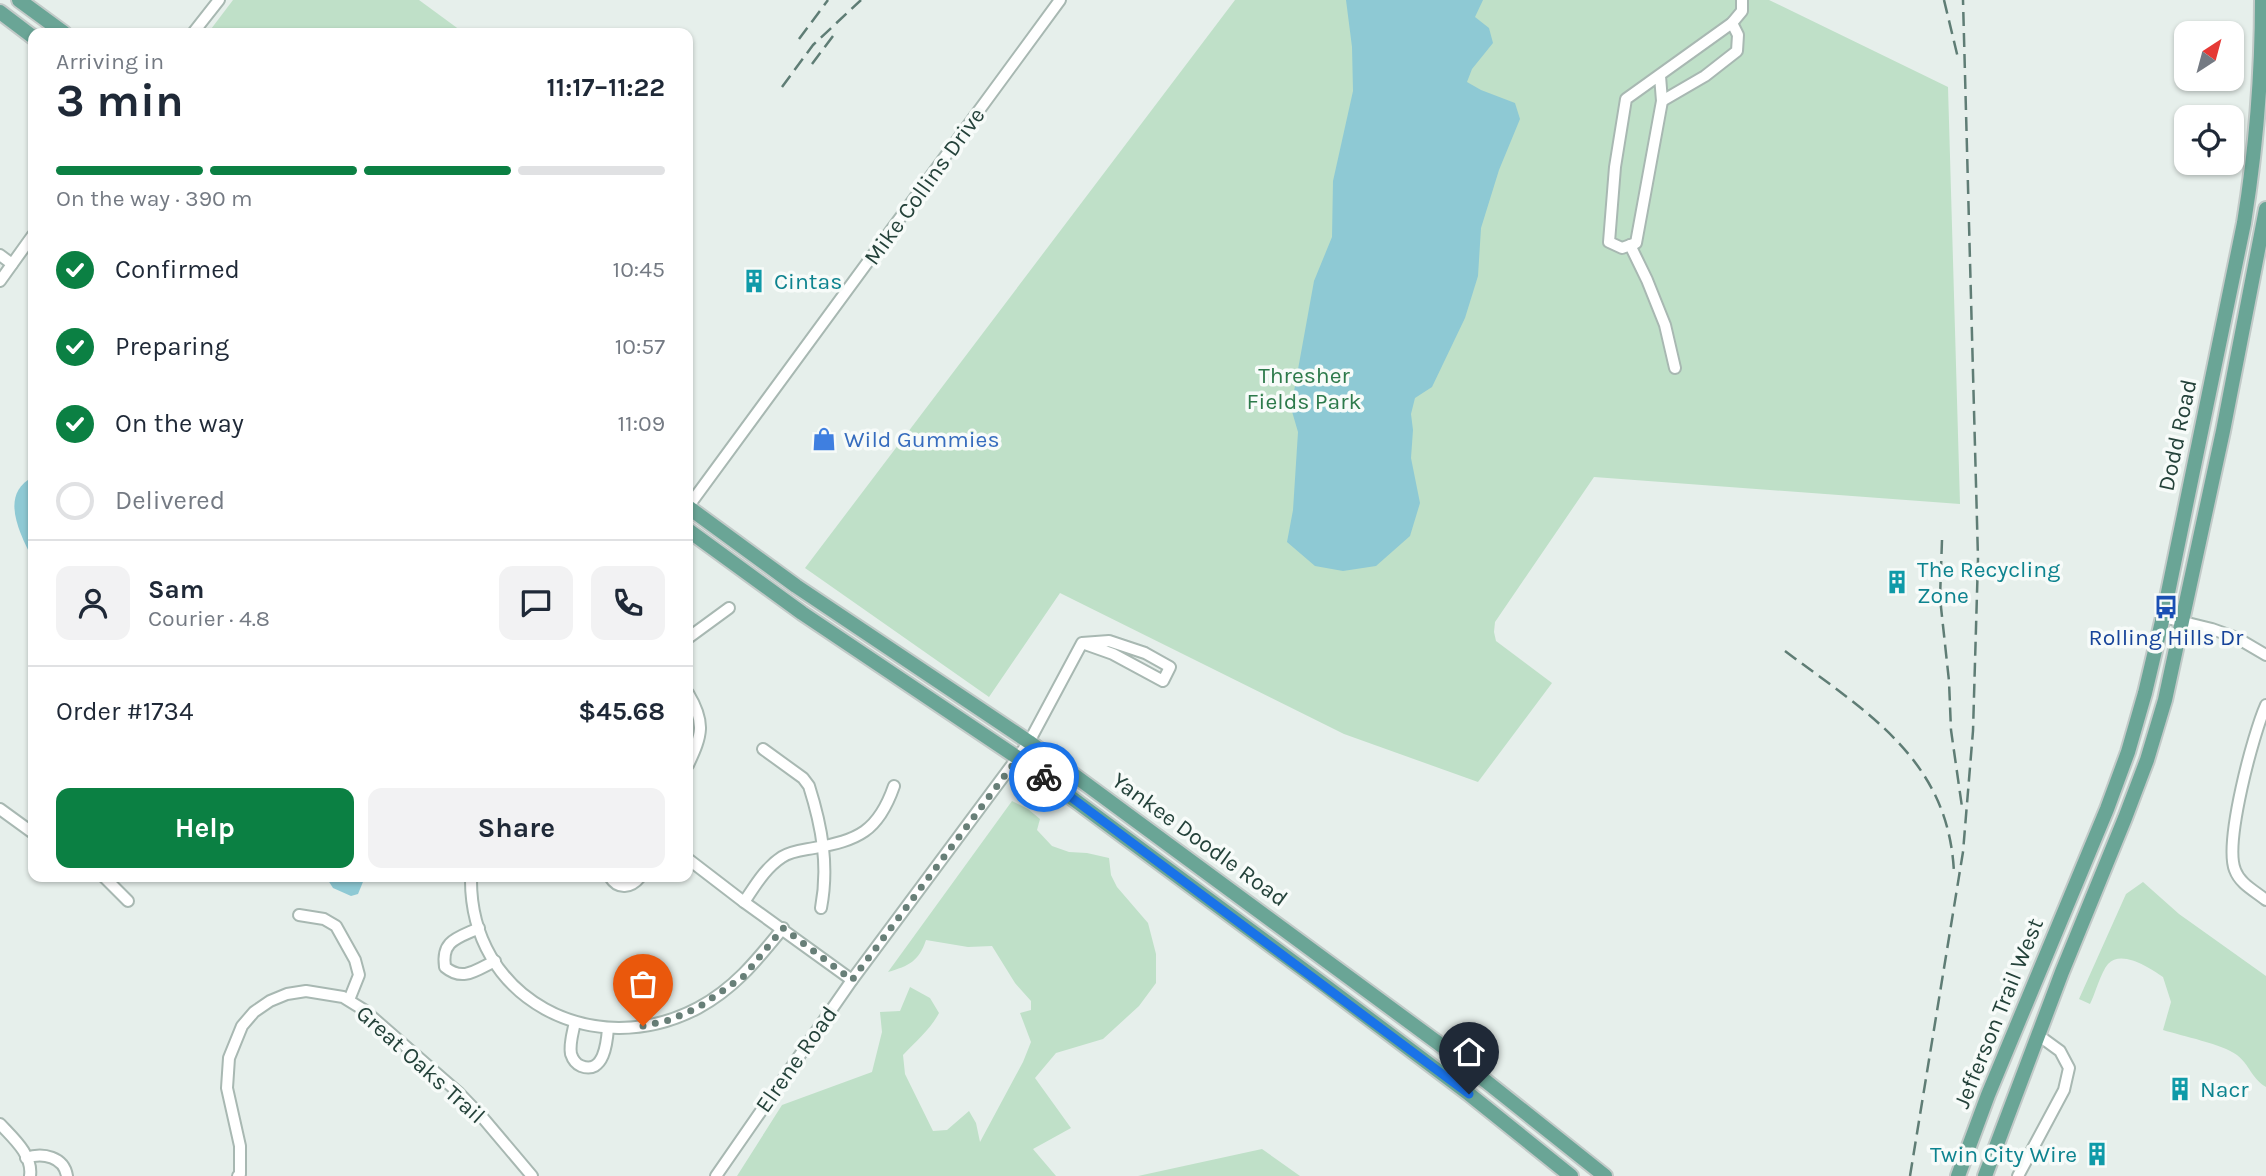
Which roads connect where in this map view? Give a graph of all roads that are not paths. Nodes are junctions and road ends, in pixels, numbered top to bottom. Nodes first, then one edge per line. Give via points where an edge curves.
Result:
1 (19, 0) edge
2 (219, 0) edge
3 (1060, 0) edge
4 (1742, 0) edge
5 (2262, 0) edge
6 (0, 12) edge
7 (1732, 23) junction
8 (57, 28) edge
9 (197, 28) edge
10 (28, 33) edge
11 (1660, 76) junction
12 (1662, 101) junction
13 (2260, 150) edge
14 (2266, 209) edge
15 (28, 242) edge
16 (1630, 245) junction
17 (0, 256) edge
18 (12, 264) junction
19 (0, 281) edge
20 (1675, 368) dead end
21 (693, 500) edge
22 (693, 511) edge
23 (693, 525) edge
24 (693, 534) edge
25 (796, 586) junction
26 (729, 608) dead end
27 (2163, 617) junction
28 (2183, 622) junction
29 (693, 634) edge
30 (1082, 643) junction
31 (2266, 654) edge
32 (693, 702) edge
33 (2266, 705) edge
34 (1029, 742) junction
35 (763, 750) dead end
36 (693, 754) edge
37 (1018, 758) junction
38 (894, 786) dead end
39 (0, 809) edge
40 (28, 829) edge
41 (823, 846) junction
42 (693, 863) edge
43 (2082, 868) joint
44 (109, 882) edge
45 (471, 882) edge
46 (615, 882) edge
47 (634, 882) edge
48 (2266, 900) edge
49 (128, 901) dead end
50 (744, 902) junction
51 (821, 908) dead end
52 (299, 915) dead end
53 (479, 928) junction
54 (783, 928) junction
55 (495, 961) junction
56 (2062, 972) joint
57 (852, 980) junction
58 (349, 1000) junction
59 (2026, 1004) junction
60 (575, 1021) junction
61 (608, 1028) junction
62 (1382, 1028) junction
63 (2038, 1035) junction
64 (1530, 1116) junction
65 (0, 1124) edge
66 (1531, 1144) junction
67 (26, 1158) junction
68 (239, 1175) edge
69 (30, 1176) edge
70 (67, 1176) edge
71 (532, 1176) edge
72 (716, 1176) edge
73 (1571, 1176) edge
74 (1593, 1176) edge
75 (1605, 1176) edge
76 (1958, 1176) edge
77 (1984, 1176) edge
78 (2018, 1176) edge

1 - 8 main road
2 - 9 street
3 - 21 street, Mike Collins Drive
4 - 7 street via 1742,11
5 - 13 main road, Dodd Road
6 - 10 main road
7 - 11 street
7 - 12 street via 1738,35 1737,51
11 - 12 street
11 - 16 street via 1626,99 1609,242 1622,248
12 - 16 street via 1636,243
13 - 27 main road, Dodd Road
14 - 28 main road, Dodd Road
15 - 18 street
16 - 20 street via 1665,325
17 - 18 street
18 - 19 street
22 - 25 main road, Yankee Doodle Road
23 - 25 main road
24 - 37 main road, Yankee Doodle Road
25 - 34 main road, Yankee Doodle Road
26 - 29 street
27 - 28 street
27 - 43 main road, Dodd Road via 2128,752
28 - 31 street via 2237,638
28 - 56 main road, Dodd Road via 2147,760
30 - 30 street via 1114,654 1163,681 1170,667 1109,640
30 - 34 street, Elrene Road
32 - 36 street via 700,739
33 - 48 street via 2248,759 2231,853 2236,874
34 - 37 street, Elrene Road
34 - 64 main road, Yankee Doodle Road
35 - 41 street via 809,786
37 - 57 street, Elrene Road
37 - 62 main road, Yankee Doodle Road
38 - 41 street via 873,825 856,838
39 - 40 street
41 - 50 street via 785,855 768,868
41 - 51 street via 826,882
42 - 50 street
43 - 59 main road, Jefferson Trail West
44 - 49 street
45 - 53 street
46 - 47 street via 621,887
50 - 54 street
52 - 58 street via 337,926 359,975
53 - 55 street
53 - 55 street via 448,943 443,954 445,967 463,976
54 - 57 street
54 - 61 street via 744,976 699,1007 670,1020
55 - 60 street via 530,1000
56 - 63 main road, Jefferson Trail West
57 - 72 street, Elrene Road
58 - 68 street, Great Oaks Trail via 306,990 287,994 254,1012 242,1026 229,1058 227,1088 240,1146
58 - 71 street, Great Oaks Trail via 459,1093
59 - 63 main road via 2033,1012
59 - 76 main road, Jefferson Trail West
60 - 61 street
60 - 61 street via 570,1052 581,1066 591,1068 603,1056
62 - 64 main road via 1389,1026 1508,1114 1521,1120
62 - 66 main road, Yankee Doodle Road
63 - 77 main road, Jefferson Trail West
63 - 78 street via 2060,1051 2069,1068 2064,1090
64 - 75 main road, Yankee Doodle Road
65 - 67 street
66 - 73 main road, Yankee Doodle Road
66 - 74 main road via 1536,1139 1546,1142
67 - 69 street
67 - 70 street via 60,1160

